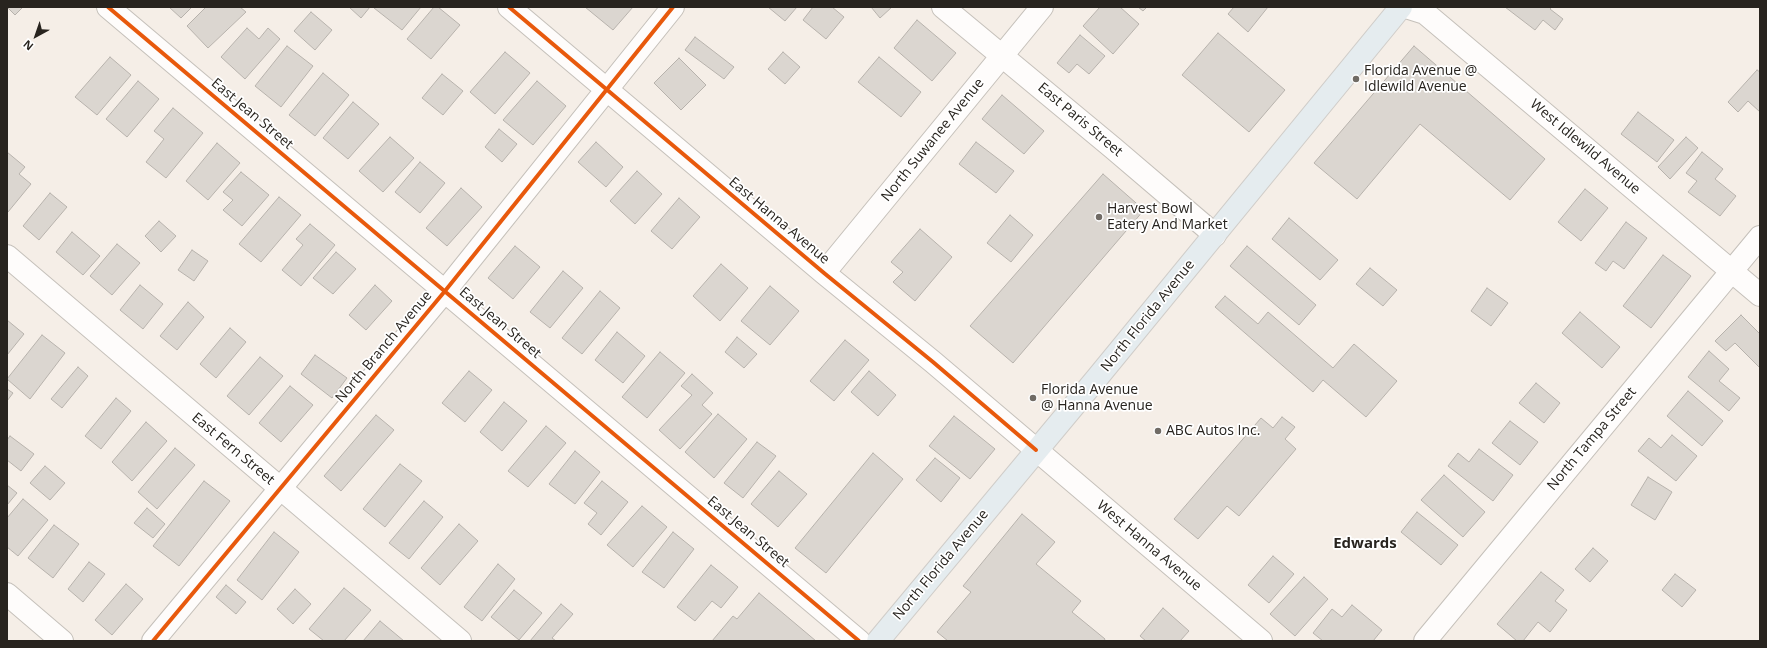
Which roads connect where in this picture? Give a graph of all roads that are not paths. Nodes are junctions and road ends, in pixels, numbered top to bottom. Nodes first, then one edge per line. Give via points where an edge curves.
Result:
1 (108, 7) edge
2 (509, 7) edge
3 (673, 7) edge
4 (943, 7) edge
5 (1042, 7) edge
6 (1402, 7) edge
7 (1406, 7) edge
8 (1002, 56) junction
9 (606, 89) junction
10 (1215, 235) junction
11 (1760, 237) edge
12 (7, 256) edge
13 (1732, 271) junction
14 (824, 273) junction
15 (445, 291) junction
16 (1760, 295) edge
17 (1036, 450) junction
18 (280, 489) junction
19 (7, 594) edge
20 (62, 641) edge
21 (153, 641) edge
22 (460, 641) edge
23 (859, 641) edge
24 (878, 641) edge
25 (1261, 641) edge
26 (1425, 641) edge

1 - 15 street, East Jean Street
2 - 9 street, East Hanna Avenue
3 - 9 street, North Branch Avenue
4 - 8 street, East Paris Street
5 - 8 street, North Suwanee Avenue
6 - 10 main road, North Florida Avenue
7 - 13 street, West Idlewild Avenue via 1425,13
8 - 10 street, East Paris Street
8 - 14 street, North Suwanee Avenue
9 - 14 street, East Hanna Avenue
9 - 15 street, North Branch Avenue
10 - 17 main road, North Florida Avenue
11 - 13 street, North Tampa Street
12 - 18 street, East Fern Street
13 - 16 street, West Idlewild Avenue
13 - 26 street, North Tampa Street
14 - 17 street, East Hanna Avenue via 934,362
15 - 18 street, North Branch Avenue
15 - 23 street, East Jean Street
17 - 24 main road, North Florida Avenue
17 - 25 street, West Hanna Avenue
18 - 21 street, North Branch Avenue
18 - 22 street, East Fern Street
19 - 20 street

